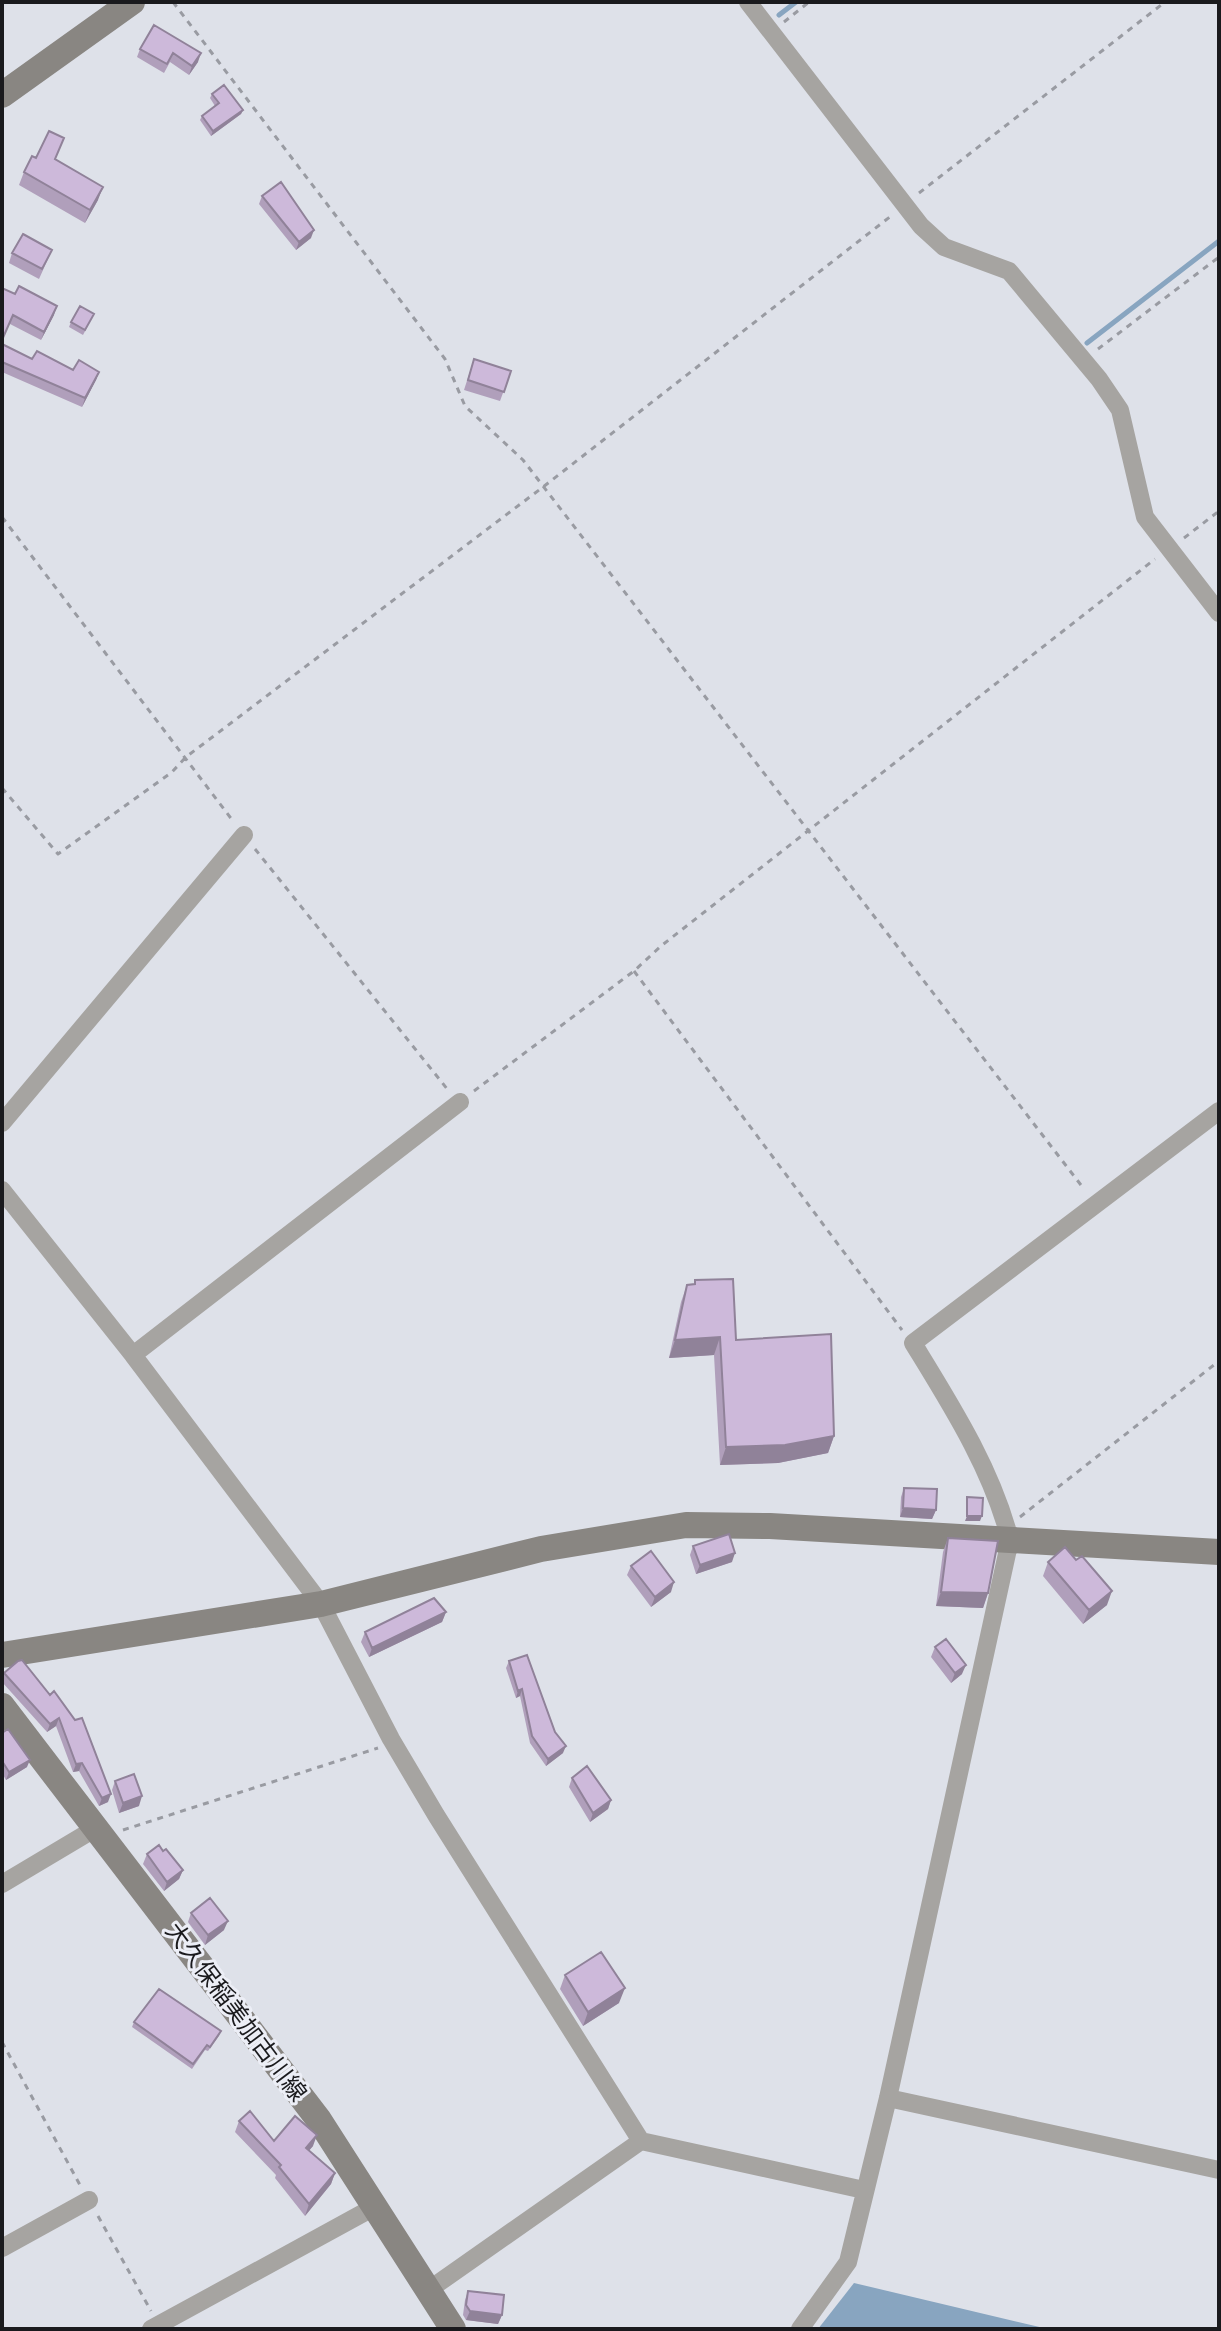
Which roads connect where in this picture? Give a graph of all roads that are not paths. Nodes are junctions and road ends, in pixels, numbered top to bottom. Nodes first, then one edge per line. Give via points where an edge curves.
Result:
1 (132, 2) edge
2 (748, 2) edge
3 (2, 95) edge
4 (1219, 613) edge
5 (244, 835) road end
6 (460, 1102) road end
7 (1219, 1111) edge
8 (2, 1123) edge
9 (2, 1190) edge
10 (133, 1355) junction
11 (1009, 1533) junction
12 (1219, 1552) edge
13 (321, 1604) junction
14 (2, 1655) edge
15 (2, 1706) edge
16 (100, 1834) junction
17 (2, 1884) edge
18 (888, 2098) junction
19 (641, 2141) junction
20 (1219, 2170) edge
21 (864, 2190) junction
22 (89, 2200) dead end
23 (376, 2206) junction
24 (2, 2248) edge
25 (427, 2291) junction
26 (151, 2329) edge
27 (453, 2329) edge
28 (800, 2329) edge

1 - 3 street
2 - 4 street via 904,205 944,247 1009,271 1084,360 1120,410 1145,517
5 - 8 street
6 - 10 street
7 - 11 street via 913,1343 954,1410 1002,1507
9 - 10 street
10 - 13 street
11 - 12 street
11 - 13 street via 686,1525 541,1549
11 - 18 street
13 - 14 street
13 - 19 street via 391,1739
15 - 16 street, 大久保稲美加古川線
16 - 17 street
16 - 23 street, 大久保稲美加古川線 via 319,2120
18 - 20 street
18 - 21 street
19 - 21 street
19 - 25 street
21 - 28 street via 848,2262
22 - 24 street
23 - 25 street, 大久保稲美加古川線
23 - 26 street
25 - 27 street, 大久保稲美加古川線

